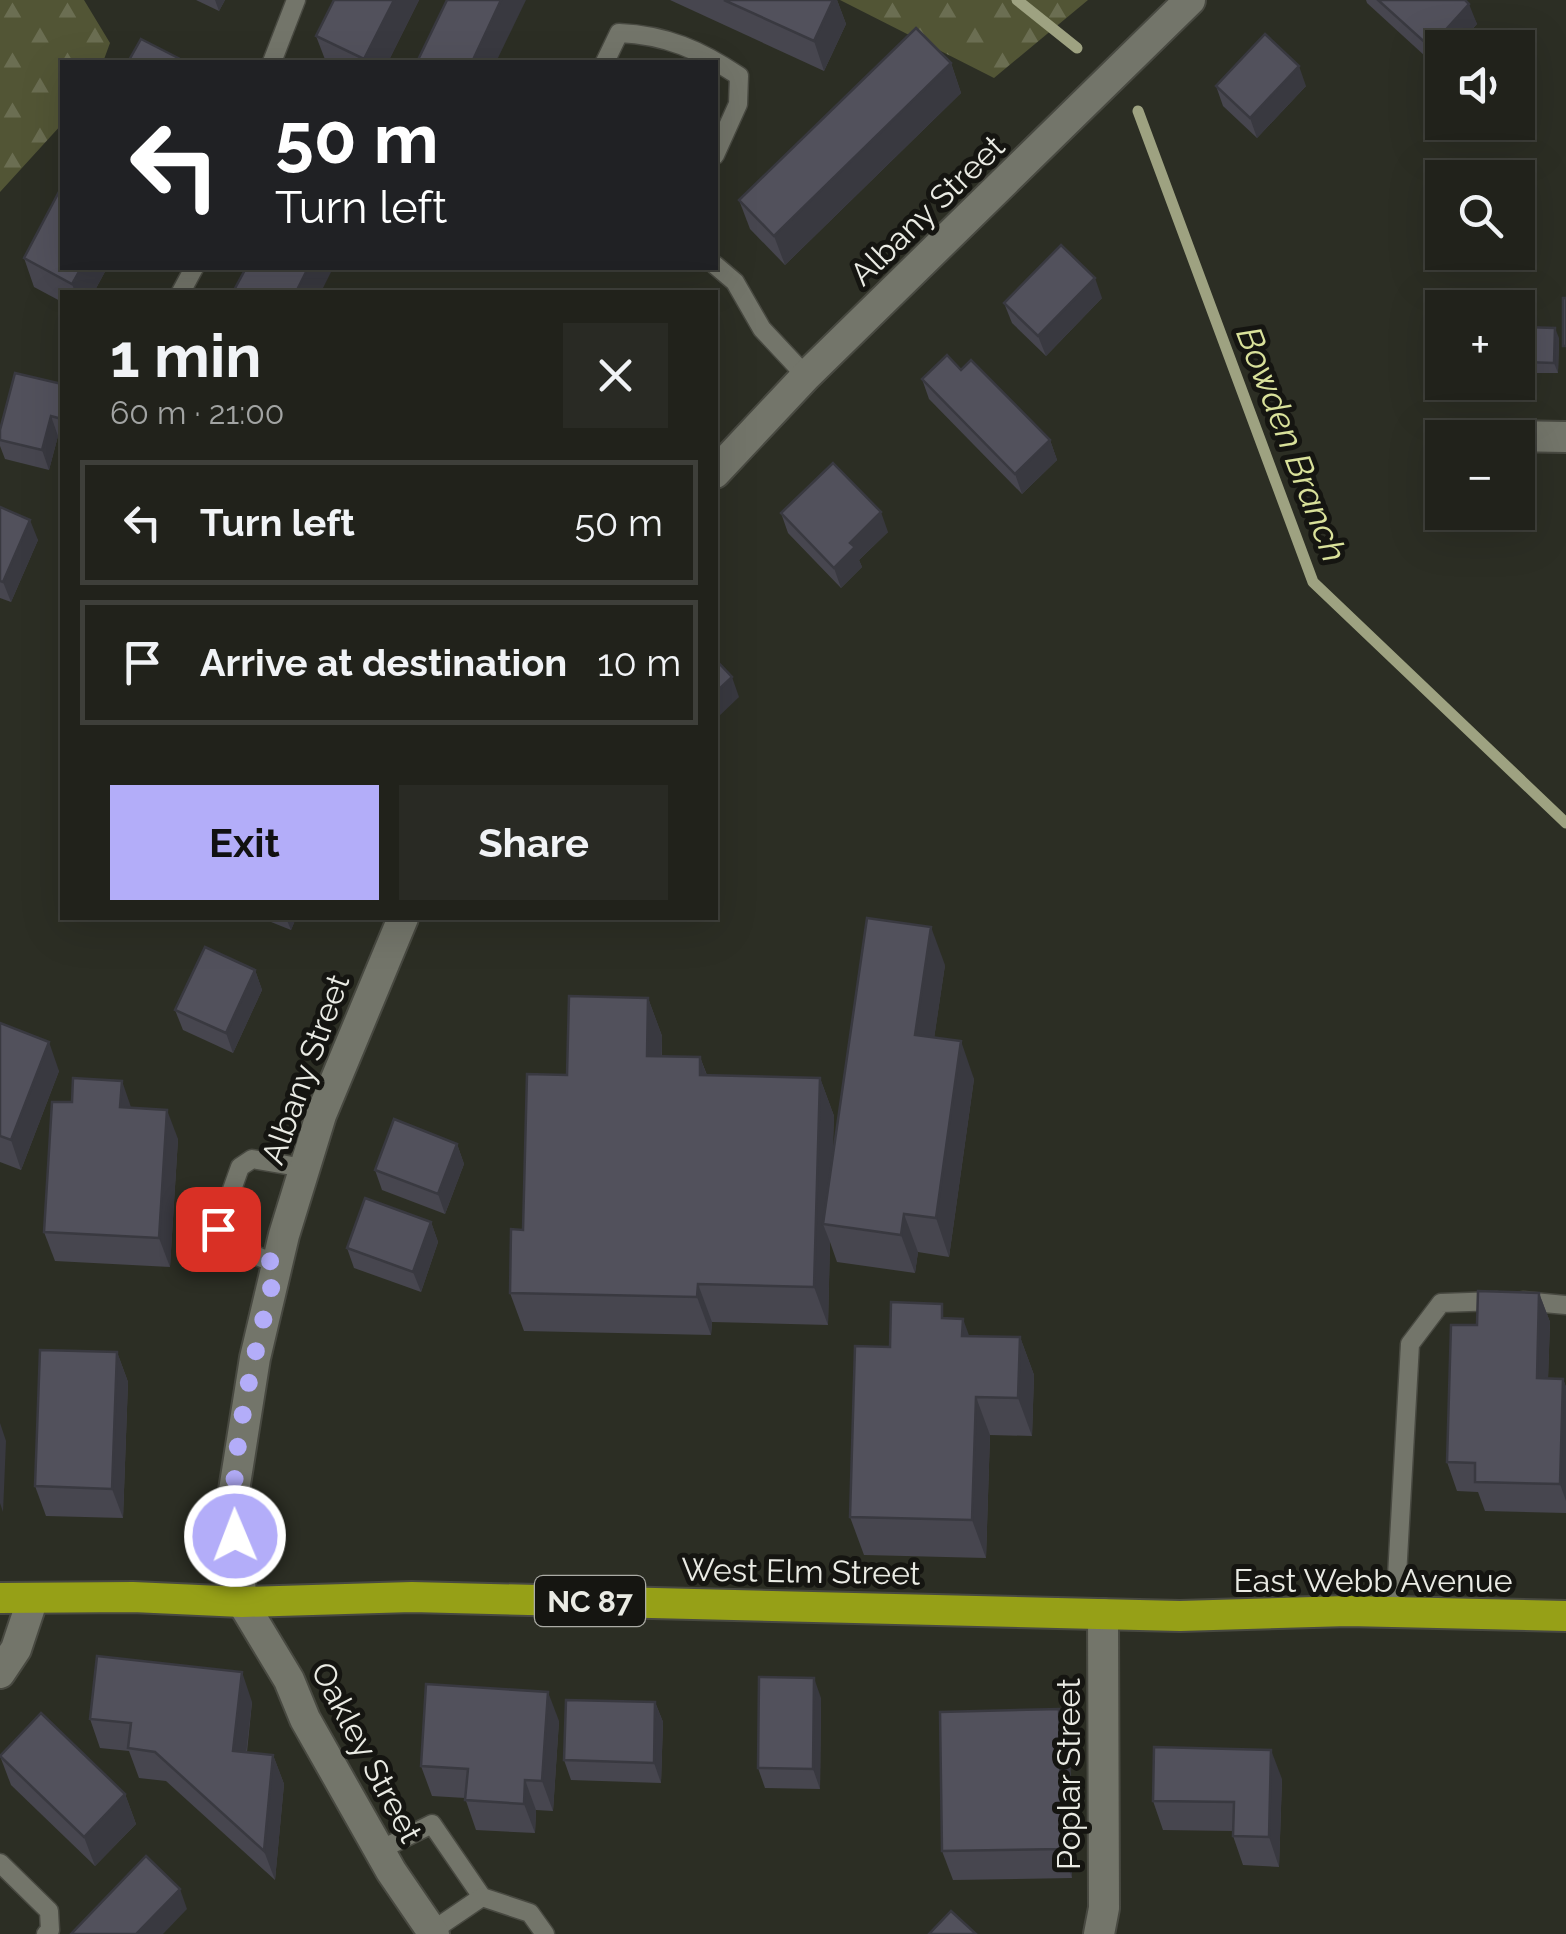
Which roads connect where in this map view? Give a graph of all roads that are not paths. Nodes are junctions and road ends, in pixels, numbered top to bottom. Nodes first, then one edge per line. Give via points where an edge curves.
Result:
1 (296, 0) edge
2 (1190, 0) edge
3 (273, 60) edge
4 (605, 60) edge
5 (715, 60) edge
6 (718, 62) edge
7 (718, 148) edge
8 (718, 267) edge
9 (806, 376) junction
10 (1535, 437) edge
11 (1566, 437) edge
12 (718, 471) edge
13 (402, 920) edge
14 (304, 1168) junction
15 (277, 1264) junction
16 (1566, 1305) edge
17 (0, 1598) edge
18 (32, 1601) junction
19 (242, 1602) junction
20 (1395, 1612) junction
21 (1103, 1614) junction
22 (1180, 1616) joint
23 (1566, 1616) edge
24 (0, 1673) edge
25 (380, 1850) junction
26 (0, 1863) edge
27 (482, 1897) junction
28 (433, 1932) edge
29 (46, 1934) edge
30 (545, 1934) edge
31 (1099, 1934) edge

1 - 3 lane
2 - 9 street, Albany Street
4 - 5 lane via 619,33 656,34
6 - 7 lane via 739,76 738,104
8 - 9 lane via 736,282 762,330
9 - 12 street, Albany Street
10 - 11 street
13 - 14 street, Albany Street
14 - 15 street, Albany Street
14 - 15 lane via 252,1160 240,1166 218,1229 224,1243
15 - 19 street, Albany Street via 232,1502
16 - 20 lane via 1441,1303 1410,1344
17 - 18 highway, West Elm Street / NC 87
18 - 19 highway, West Elm Street / NC 87
18 - 24 street
19 - 21 highway, West Elm Street / NC 87 via 412,1596
19 - 25 street, Oakley Street
20 - 22 highway, East Webb Avenue / NC 87
20 - 23 highway, East Webb Avenue / NC 87
21 - 22 highway, West Elm Street / NC 87
21 - 31 street, Poplar Street
25 - 27 lane via 432,1824
25 - 28 street, Oakley Street
26 - 29 lane via 49,1911
27 - 28 lane
27 - 30 lane via 530,1913

